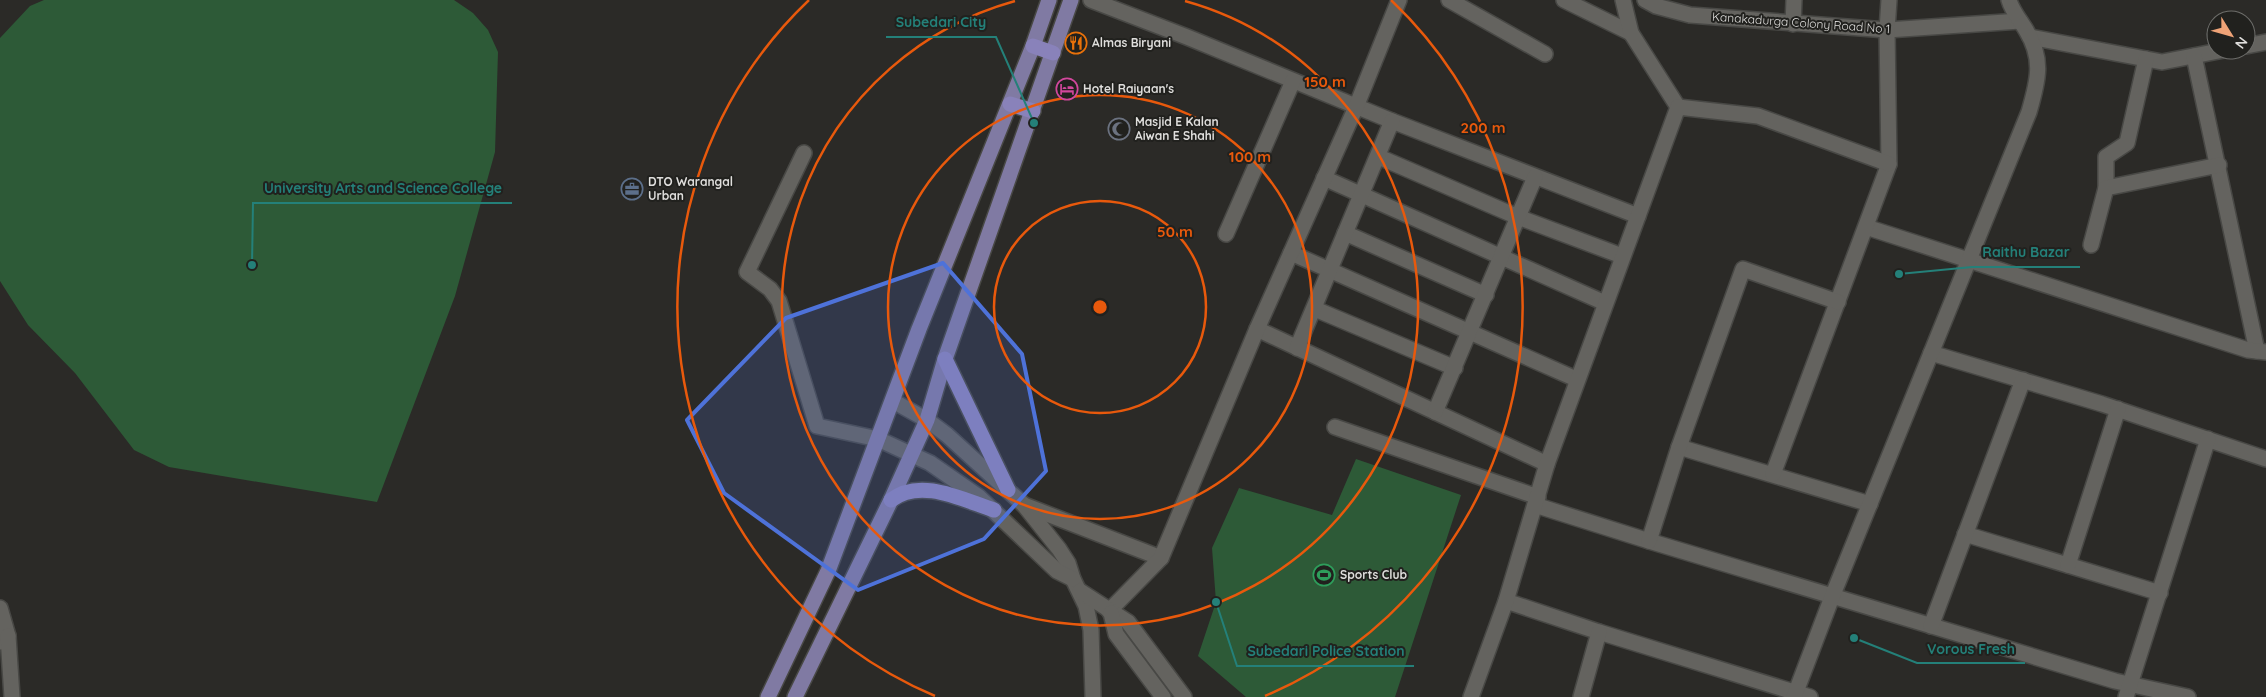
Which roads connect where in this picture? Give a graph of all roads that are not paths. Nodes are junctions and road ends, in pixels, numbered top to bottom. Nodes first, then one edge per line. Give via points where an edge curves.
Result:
1 (1049, 0) edge
2 (1071, 0) edge
3 (1091, 0) edge
4 (1399, 0) edge
5 (1449, 0) edge
6 (1564, 0) edge
7 (1623, 0) edge
8 (1645, 0) edge
9 (1794, 0) edge
10 (1890, 0) edge
11 (2009, 0) edge
12 (1691, 8) edge
13 (2020, 21) junction
14 (1793, 24) junction
15 (1887, 30) junction
16 (1631, 33) junction
17 (2030, 37) junction
18 (1033, 46) junction
19 (1053, 53) junction
20 (1544, 54) dead end
21 (2206, 54) edge
22 (2194, 56) junction
23 (2146, 59) junction
24 (1293, 81) junction
25 (1010, 104) junction
26 (1356, 107) junction
27 (1678, 107) junction
28 (1033, 111) junction
29 (1392, 121) junction
30 (804, 153) dead end
31 (1379, 157) junction
32 (1890, 164) junction
33 (2219, 165) junction
34 (1535, 177) junction
35 (1324, 178) junction
36 (2106, 188) junction
37 (1362, 195) junction
38 (1638, 216) junction
39 (1518, 217) junction
40 (1866, 227) junction
41 (1345, 233) junction
42 (1226, 234) dead end
43 (2092, 244) dead end
44 (1291, 253) junction
45 (1622, 256) junction
46 (1502, 257) junction
47 (1969, 259) junction
48 (1330, 271) junction
49 (1486, 295) junction
50 (1838, 302) junction
51 (1605, 303) junction
52 (1315, 309) junction
53 (1257, 329) junction
54 (1470, 333) junction
55 (1297, 348) junction
56 (2262, 352) edge
57 (1931, 353) junction
58 (945, 359) junction
59 (1454, 368) junction
60 (1576, 379) junction
61 (2023, 380) junction
62 (893, 401) junction
63 (2118, 409) junction
64 (1435, 412) junction
65 (927, 420) junction
66 (1335, 427) dead end
67 (878, 439) junction
68 (2208, 439) junction
69 (1679, 447) junction
70 (911, 454) junction
71 (2266, 459) edge
72 (1547, 464) junction
73 (1773, 474) junction
74 (1008, 490) junction
75 (891, 500) junction
76 (1536, 501) junction
77 (1870, 504) junction
78 (1024, 505) junction
79 (994, 510) junction
80 (1965, 534) junction
81 (1648, 541) junction
82 (1161, 558) junction
83 (2068, 565) junction
84 (1076, 585) junction
85 (2160, 593) junction
86 (1832, 597) junction
87 (1506, 600) junction
88 (0, 608) edge
89 (1110, 612) junction
90 (1931, 626) junction
91 (1599, 632) junction
92 (4, 639) edge
93 (2129, 691) edge
94 (1800, 696) edge
95 (12, 697) edge
96 (768, 697) edge
97 (796, 697) edge
98 (1093, 697) edge
99 (1163, 697) edge
100 (1184, 697) edge
101 (1471, 697) edge
102 (1581, 697) edge
103 (2188, 697) edge

1 - 18 main road
2 - 19 main road
3 - 24 street
4 - 26 street
5 - 20 street
6 - 16 street
7 - 16 street
8 - 12 street, Kanakadurga Colony Road No 1 via 1656,6
9 - 14 street
10 - 15 street
11 - 13 street
12 - 14 street, Kanakadurga Colony Road No 1
13 - 15 street, Kanakadurga Colony Road No 1
13 - 17 street
14 - 15 street, Kanakadurga Colony Road No 1
15 - 32 street
16 - 27 street
17 - 23 street
17 - 47 street via 2038,56 2038,83
18 - 19 highway
18 - 25 main road
19 - 28 main road
21 - 22 street
22 - 23 street via 2162,62
22 - 33 street
23 - 36 street via 2127,143 2106,157
24 - 26 street
24 - 42 street
25 - 28 highway
25 - 62 main road
26 - 29 street
26 - 35 street
27 - 32 street via 1758,116
27 - 38 street
28 - 58 main road
29 - 31 street
29 - 34 street
30 - 67 street via 747,272 779,301 817,426
31 - 37 street
31 - 39 street
32 - 40 street
33 - 36 street
33 - 56 street
34 - 38 street
34 - 39 street
35 - 37 street
35 - 44 street
36 - 43 street
37 - 41 street
37 - 46 street
38 - 45 street
39 - 45 street
39 - 46 street
40 - 47 street
40 - 50 street
41 - 48 street
41 - 49 street
44 - 48 street
44 - 53 street
45 - 51 street
46 - 49 street
46 - 51 street
47 - 56 street via 2088,300
47 - 57 street
48 - 52 street
48 - 54 street
49 - 54 street
50 - 69 street via 1743,269
50 - 73 street
51 - 60 street
52 - 55 street
52 - 59 street
53 - 55 street
53 - 82 street
54 - 59 street
54 - 60 street
55 - 64 street
57 - 61 street
57 - 77 street
58 - 65 main road
58 - 74 highway
59 - 64 street
60 - 72 street
61 - 63 street
61 - 80 street
62 - 65 street
62 - 67 main road
63 - 68 street
63 - 83 street
64 - 72 street
65 - 70 main road
65 - 74 street
66 - 76 street
67 - 70 street
67 - 96 main road via 828,571
68 - 71 street
68 - 85 street
69 - 73 street
69 - 81 street
70 - 75 main road
70 - 79 street
72 - 76 street
73 - 77 street
74 - 78 street
75 - 79 highway via 900,493 932,490
75 - 97 main road
76 - 81 street
76 - 87 street
77 - 86 street
78 - 82 street
78 - 84 street via 1068,563
79 - 84 street
80 - 83 street
80 - 90 street
81 - 86 street
82 - 89 street
83 - 85 street
84 - 89 street
84 - 98 street via 1086,606 1091,630
85 - 93 street
86 - 90 street
86 - 94 street
87 - 91 street
87 - 101 street
88 - 92 street
89 - 99 street via 1116,634
89 - 100 street via 1128,622
90 - 93 street
91 - 94 street
91 - 102 street
92 - 95 street
93 - 103 street

